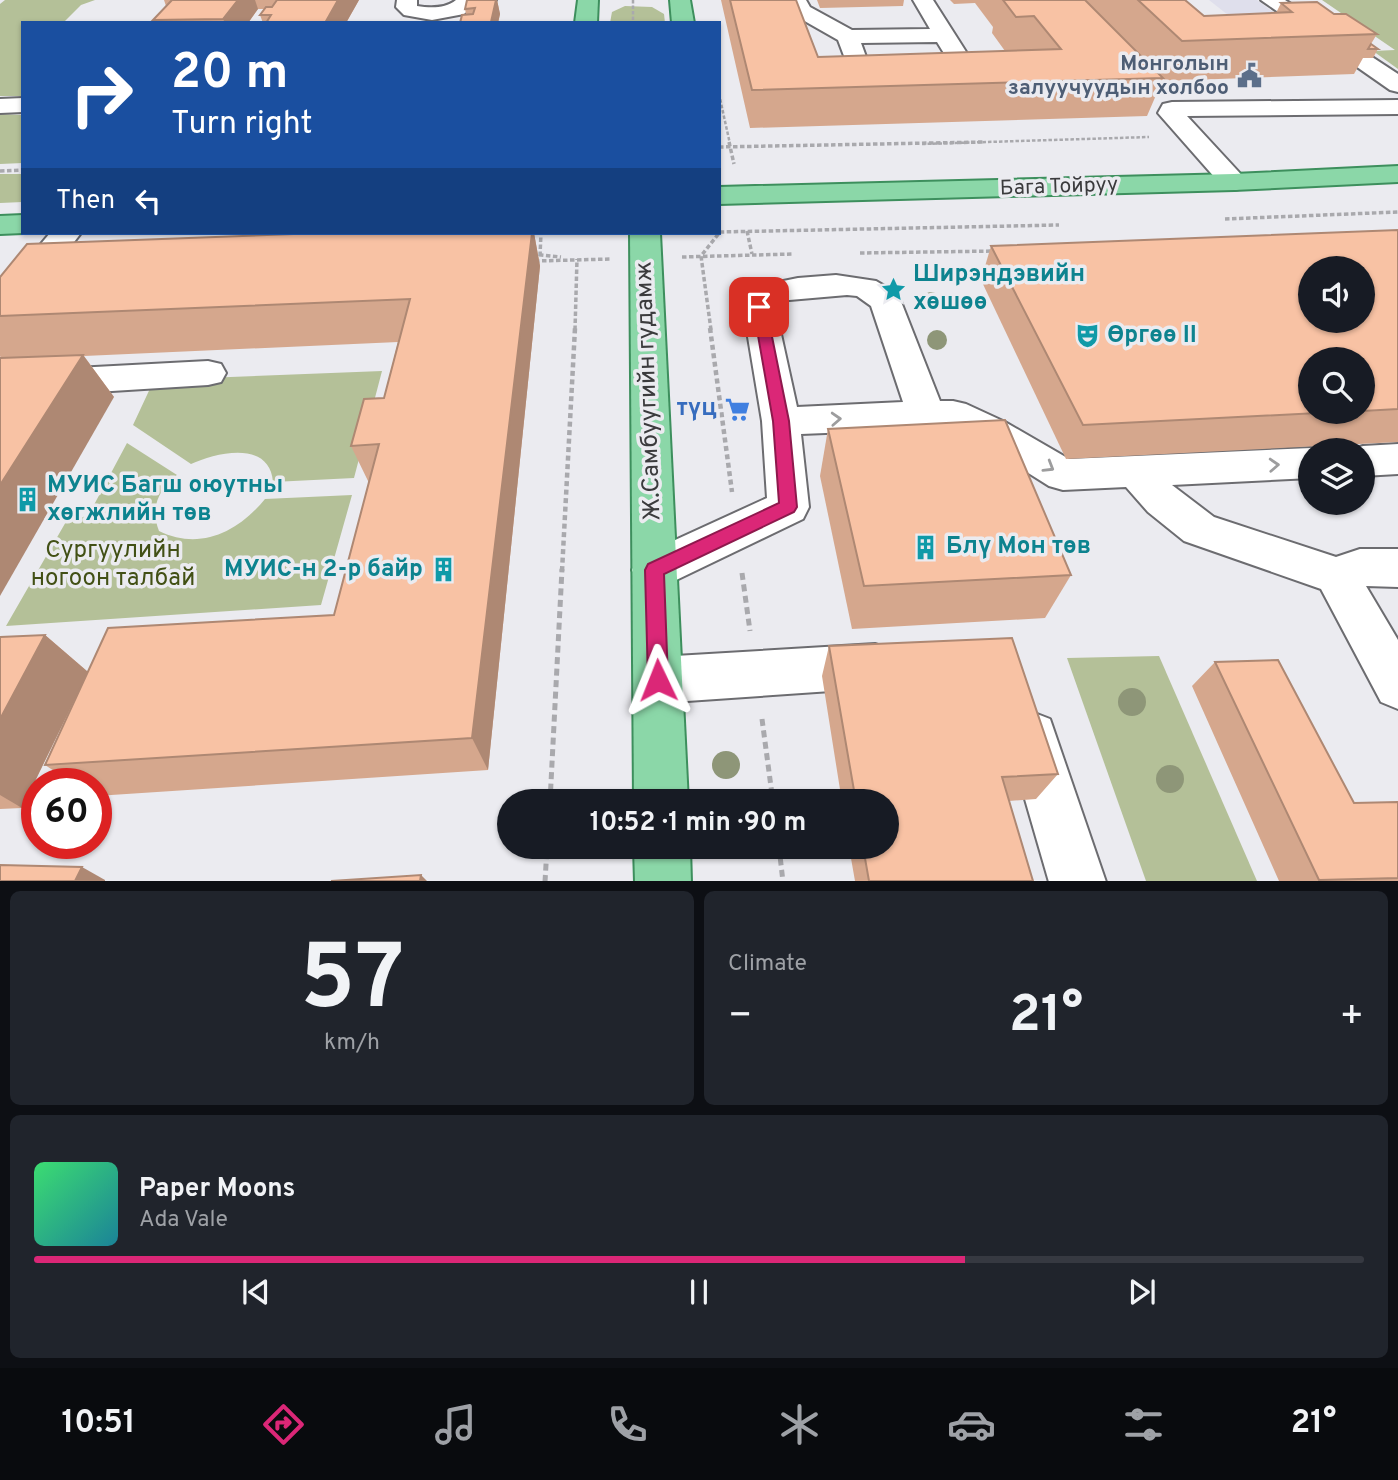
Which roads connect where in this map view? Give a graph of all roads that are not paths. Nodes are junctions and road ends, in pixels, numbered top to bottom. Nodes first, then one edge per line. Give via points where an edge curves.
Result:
1 (468, 0) edge
2 (486, 0) edge
3 (588, 0) edge
4 (680, 0) edge
5 (796, 0) edge
6 (923, 0) edge
7 (1271, 0) edge
8 (406, 1) edge
9 (397, 21) edge
10 (586, 21) edge
11 (683, 21) edge
12 (946, 35) junction
13 (848, 37) junction
14 (1398, 85) edge
15 (21, 105) edge
16 (0, 106) edge
17 (1398, 107) edge
18 (1398, 174) edge
19 (1234, 182) junction
20 (721, 196) edge
21 (21, 224) edge
22 (0, 225) edge
23 (64, 235) edge
24 (645, 245) edge
25 (0, 315) edge
26 (208, 373) dead end
27 (0, 385) edge
28 (926, 415) junction
29 (781, 421) junction
30 (1398, 459) edge
31 (1375, 460) edge
32 (1298, 464) edge
33 (1136, 471) junction
34 (1398, 568) edge
35 (654, 570) junction
36 (1338, 576) junction
37 (923, 664) edge
38 (658, 680) junction
39 (1398, 686) edge
40 (1019, 695) edge
41 (661, 789) edge
42 (662, 859) edge
43 (663, 881) edge
44 (1078, 881) edge

1 - 2 street
1 - 8 street via 457,9 432,14 411,11
3 - 10 main road
4 - 11 main road
5 - 13 street via 801,11
6 - 12 street
7 - 14 street
8 - 9 street
12 - 13 street
12 - 13 street via 965,69 860,72
15 - 16 street
17 - 19 street via 1172,109 1170,113
18 - 19 main road, Бага Тойруу
19 - 20 main road, Бага Тойруу
21 - 22 main road
23 - 25 street
24 - 35 main road, Ж.Самбуугийн гудамж
26 - 27 street
29 -> 28 street
28 - 29 street via 886,301 857,286 784,289 764,294 759,307
28 -> 33 street via 953,414 1063,475
29 - 35 street via 788,507
30 - 31 street
33 -> 32 street
33 - 36 street via 1162,501 1199,529
34 - 36 street via 1360,567
35 - 38 main road, Ж.Самбуугийн гудамж
36 - 39 street
37 - 38 street
38 - 41 main road, Ж.Самбуугийн гудамж
40 - 44 street
42 - 43 main road

